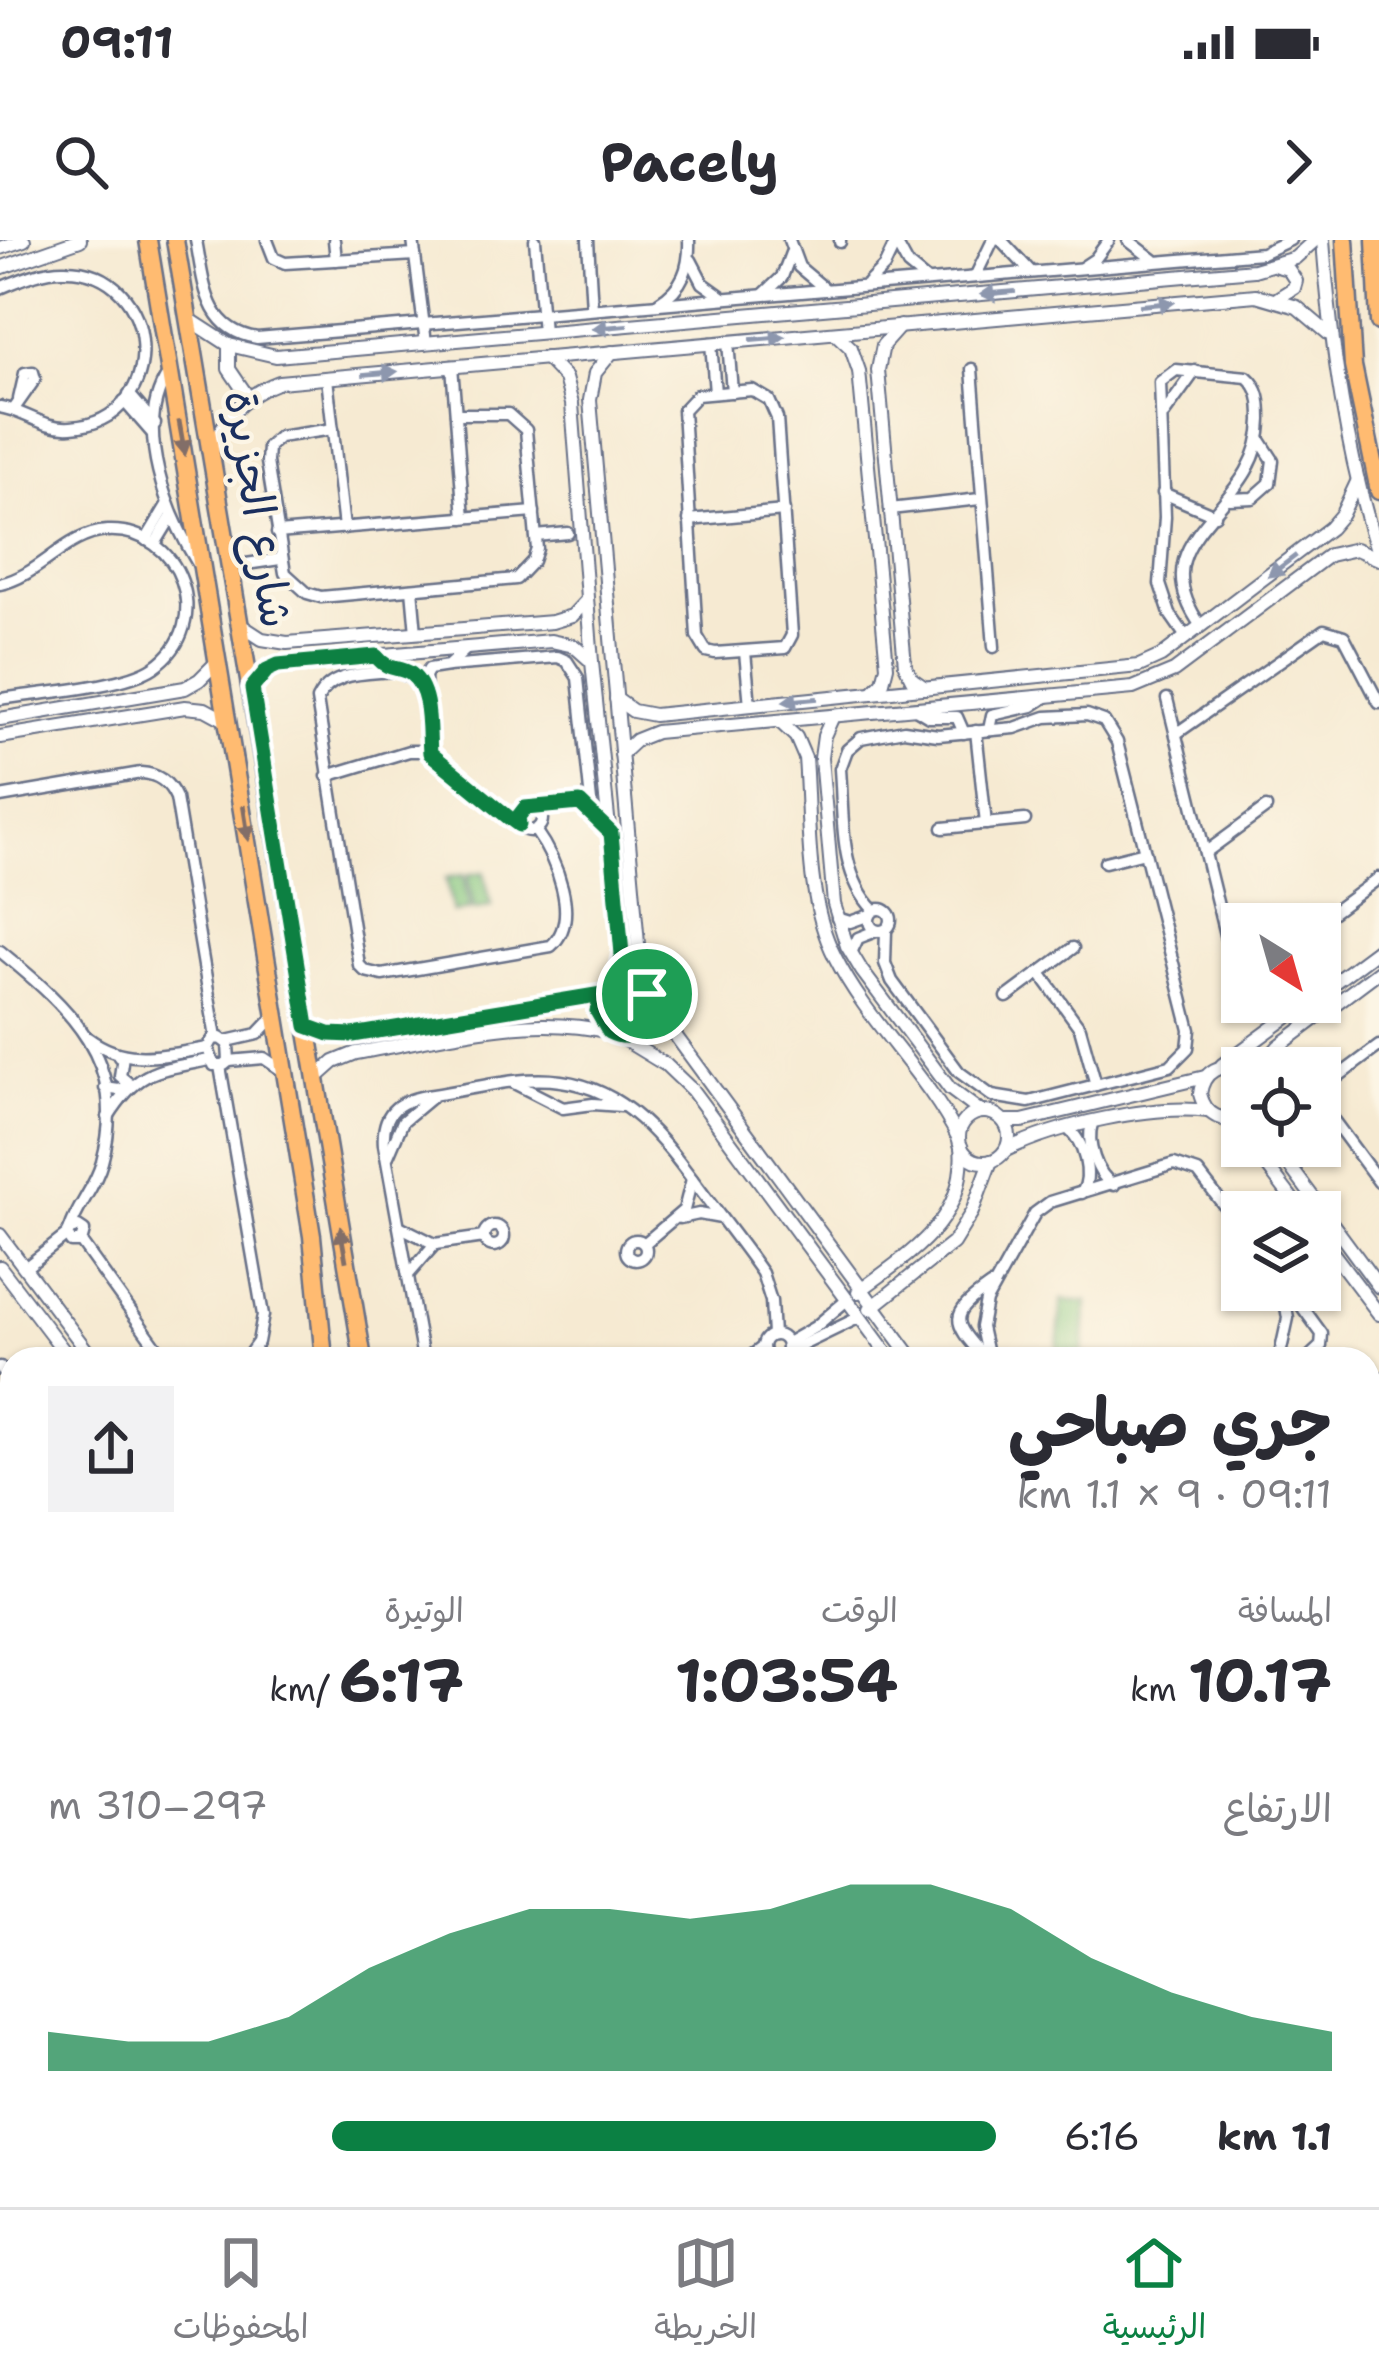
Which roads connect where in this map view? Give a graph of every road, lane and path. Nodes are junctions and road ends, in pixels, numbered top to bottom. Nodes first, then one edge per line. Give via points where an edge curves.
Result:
1 (24, 240) edge
2 (80, 240) edge
3 (176, 240) edge
4 (196, 240) edge
5 (268, 240) edge
6 (334, 240) edge
7 (413, 240) edge
8 (536, 240) edge
9 (587, 240) edge
10 (689, 240) edge
11 (997, 240) edge
12 (1109, 240) edge
13 (1128, 240) edge
14 (1290, 240) edge
15 (1319, 240) edge
16 (1345, 240) edge
17 (1375, 240) edge
18 (896, 241) edge
19 (146, 243) edge
20 (790, 247) edge
21 (0, 248) edge
22 (415, 255) junction
23 (690, 256) junction
24 (336, 260) junction
25 (1157, 262) junction
26 (1277, 266) junction
27 (0, 268) edge
28 (1081, 268) junction
29 (1031, 272) junction
30 (975, 277) junction
31 (928, 281) junction
32 (863, 286) junction
33 (0, 288) edge
34 (828, 290) junction
35 (762, 295) junction
36 (724, 298) junction
37 (1278, 298) junction
38 (656, 303) junction
39 (592, 309) junction
40 (541, 313) junction
41 (710, 318) junction
42 (192, 321) junction
43 (1379, 322) edge
44 (424, 323) junction
45 (900, 326) junction
46 (542, 332) junction
47 (834, 332) junction
48 (1330, 334) junction
49 (728, 341) junction
50 (426, 343) junction
51 (711, 343) junction
52 (229, 345) junction
53 (612, 352) junction
54 (546, 358) junction
55 (452, 366) junction
56 (972, 370) dead end
57 (1195, 371) junction
58 (170, 372) junction
59 (327, 378) junction
60 (732, 392) junction
61 (715, 393) junction
62 (248, 397) junction
63 (126, 398) junction
64 (11, 405) edge
65 (456, 414) junction
66 (1164, 414) junction
67 (153, 428) junction
68 (333, 429) junction
69 (1260, 440) junction
70 (1358, 444) junction
71 (212, 450) junction
72 (1358, 480) junction
73 (1379, 490) edge
74 (1163, 493) junction
75 (980, 499) junction
76 (1230, 499) junction
77 (890, 509) junction
78 (169, 511) junction
79 (784, 511) junction
80 (534, 512) junction
81 (1215, 515) junction
82 (464, 518) junction
83 (689, 520) junction
84 (344, 528) junction
85 (277, 533) junction
86 (568, 533) dead end
87 (536, 536) junction
88 (151, 542) junction
89 (1162, 553) junction
90 (1183, 556) junction
91 (1379, 558) edge
92 (280, 559) junction
93 (246, 564) dead end
94 (205, 576) junction
95 (0, 584) edge
96 (412, 590) junction
97 (587, 600) junction
98 (1186, 603) junction
99 (1170, 614) junction
100 (242, 626) junction
101 (1201, 626) junction
102 (416, 633) junction
103 (1186, 637) junction
104 (994, 647) dead end
105 (466, 648) junction
106 (745, 652) junction
107 (376, 656) junction
108 (219, 660) junction
109 (592, 662) junction
110 (448, 666) junction
111 (394, 671) junction
112 (422, 684) junction
113 (252, 688) junction
114 (926, 688) junction
115 (872, 693) junction
116 (1047, 696) junction
117 (0, 699) edge
118 (616, 699) junction
119 (1167, 699) dead end
120 (1379, 703) edge
121 (750, 705) junction
122 (914, 708) junction
123 (833, 716) junction
124 (0, 718) edge
125 (779, 721) junction
126 (230, 723) junction
127 (976, 731) junction
128 (1178, 733) junction
129 (0, 737) edge
130 (430, 753) junction
131 (621, 754) junction
132 (603, 764) junction
133 (326, 776) junction
134 (589, 789) junction
135 (0, 797) edge
136 (580, 803) junction
137 (533, 807) junction
138 (1266, 808) dead end
139 (592, 811) junction
140 (1025, 820) dead end
141 (986, 824) junction
142 (519, 825) junction
143 (943, 827) dead end
144 (535, 830) junction
145 (611, 833) junction
146 (1145, 852) junction
147 (1206, 852) junction
148 (1105, 862) dead end
149 (281, 863) junction
150 (253, 866) junction
151 (1379, 878) edge
152 (286, 894) junction
153 (258, 898) junction
154 (1341, 906) edge
155 (872, 913) junction
156 (1221, 914) edge
157 (837, 918) junction
158 (881, 930) junction
159 (1073, 948) dead end
160 (1379, 949) edge
161 (0, 951) edge
162 (851, 953) junction
163 (1379, 971) edge
164 (1040, 973) junction
165 (1341, 977) edge
166 (615, 984) junction
167 (602, 994) junction
168 (649, 997) junction
169 (1007, 997) dead end
170 (277, 1013) junction
171 (1279, 1023) edge
172 (307, 1026) junction
173 (614, 1035) junction
174 (88, 1038) junction
175 (1379, 1046) edge
176 (1278, 1047) edge
177 (218, 1052) junction
178 (123, 1057) junction
179 (99, 1064) junction
180 (1220, 1066) joint
181 (286, 1073) junction
182 (1205, 1077) junction
183 (316, 1078) junction
184 (550, 1080) junction
185 (511, 1082) junction
186 (131, 1084) junction
187 (1101, 1084) junction
188 (584, 1086) junction
189 (105, 1088) junction
190 (542, 1097) junction
191 (1111, 1100) junction
192 (584, 1105) junction
193 (628, 1107) junction
194 (1208, 1111) junction
195 (981, 1112) junction
196 (108, 1117) junction
197 (1221, 1118) edge
198 (1004, 1121) junction
199 (1092, 1124) junction
200 (1068, 1130) junction
201 (960, 1143) junction
202 (1006, 1150) junction
203 (992, 1161) junction
204 (1268, 1167) edge
205 (1290, 1167) edge
206 (1378, 1177) edge
207 (692, 1178) junction
208 (1114, 1185) junction
209 (1286, 1191) edge
210 (1082, 1193) junction
211 (688, 1200) junction
212 (1221, 1201) edge
213 (699, 1214) junction
214 (722, 1218) junction
215 (677, 1219) junction
216 (399, 1226) junction
217 (76, 1234) junction
218 (0, 1235) edge
219 (484, 1238) dead end
220 (645, 1243) dead end
221 (434, 1244) junction
222 (1341, 1264) edge
223 (0, 1267) edge
224 (25, 1268) junction
225 (408, 1275) junction
226 (998, 1281) junction
227 (1379, 1287) edge
228 (861, 1289) junction
229 (847, 1300) junction
230 (874, 1306) junction
231 (1288, 1311) edge
232 (1303, 1311) edge
233 (1379, 1314) edge
234 (860, 1317) junction
235 (773, 1335) junction
236 (61, 1347) edge
237 (84, 1347) edge
238 (156, 1347) edge
239 (254, 1347) edge
240 (322, 1347) edge
241 (361, 1347) edge
242 (421, 1347) edge
243 (764, 1347) edge
244 (780, 1347) edge
245 (790, 1347) edge
246 (796, 1347) edge
247 (882, 1347) edge
248 (904, 1347) edge
249 (976, 1347) edge
250 (984, 1347) edge
251 (1282, 1347) edge
252 (1320, 1347) edge

1 - 21 street
2 - 27 street
3 - 42 main road, شارع الجزيرة
4 - 44 street via 213,313 244,336
5 - 24 street via 279,262
6 - 24 street
7 - 22 street
8 - 40 street
9 - 39 street
10 - 23 street
11 - 29 street
11 - 30 street
12 - 28 street
13 - 25 street
14 - 25 street via 1262,253
15 - 26 street
15 - 48 street
16 - 70 main road
17 - 43 main road
18 - 31 street
18 - 32 street via 884,268
19 - 58 main road, شارع الجزيرة
20 - 34 street via 807,276
20 - 35 street via 782,277
22 - 24 street
22 - 44 street
23 - 36 street via 703,283
23 - 38 street via 678,286
25 - 28 street
26 - 37 street via 1296,281
26 -> 41 street
28 - 29 street
29 - 30 street
30 - 31 street
31 - 32 street
32 - 34 street
33 - 63 street via 64,269 123,295 144,350
34 - 35 street
35 - 36 street
36 - 38 street
45 -> 37 street
37 - 48 street
38 - 39 street
39 - 40 street
40 - 44 street
40 - 46 street
41 -> 46 street
41 - 51 street
42 - 52 street
42 - 71 main road, شارع الجزيرة
44 - 50 street
45 - 47 street
45 - 77 street via 878,370
46 - 50 street
49 -> 47 street
47 - 115 street via 859,371 887,666
48 - 70 street
49 - 51 street
49 - 60 street
50 - 52 street via 276,356
51 - 53 street
51 - 61 street
52 - 62 street via 233,380
53 - 54 street
53 - 118 street via 595,373 590,400
54 - 55 street
54 - 97 street via 570,391
59 -> 55 street
55 - 65 street
56 - 75 street
57 - 66 street
57 - 66 street via 1176,370 1160,382
57 - 69 street via 1237,373 1255,384
58 - 67 street
58 -> 94 main road, شارع الجزيرة
59 - 62 street via 280,382
59 - 68 street
60 - 61 street
60 - 79 street via 752,390 774,409
61 - 83 street via 697,395 682,410
62 - 71 street
63 - 64 street via 99,420 69,428 39,423
63 - 67 street
65 - 80 street via 519,420 530,442
65 - 82 street
66 - 74 street
67 - 78 street
68 - 84 street
68 - 85 street via 279,436 268,447
69 - 76 street
69 - 76 street via 1273,460 1270,483 1253,498
70 - 72 street
70 - 73 main road
71 - 100 main road, شارع الجزيرة
72 - 91 street
72 -> 101 street via 1330,528
74 - 81 street
74 - 89 street
75 - 77 street
75 - 104 street
76 - 81 street
77 - 114 street via 905,664
78 - 88 street
78 - 94 street
79 - 83 street
79 - 106 street via 791,643
80 - 82 street
80 - 87 street
81 - 90 street
82 - 84 street
83 - 106 street via 700,645
84 - 85 street
85 - 92 street
86 - 87 street
87 - 96 street via 533,561 516,579
88 - 95 street via 130,533 86,535
88 - 117 street via 180,572 188,604 181,637 160,663 130,678
89 - 90 street
89 - 99 street via 1160,584
90 - 98 street
91 - 116 street via 1356,549 1329,555 1148,684
92 - 93 street
92 - 96 street via 295,585 321,597
94 - 108 main road, شارع الجزيرة
96 - 102 street
97 - 102 street via 552,622
97 - 109 street
98 - 99 street
98 - 101 street
99 - 103 street
100 - 102 street via 286,644
100 - 113 main road, شارع الجزيرة
101 - 103 street
103 - 114 street via 1127,669
105 - 107 street
105 - 109 street via 563,642
105 - 110 street
106 - 121 street
107 - 111 street
107 - 113 street via 278,665
108 - 124 street via 185,688
108 - 126 main road, شارع الجزيرة
109 - 132 street
110 - 112 street via 429,669
110 - 134 street via 567,661 578,677
111 - 112 street
111 - 133 street via 336,679 322,690 316,710
112 - 130 street
113 - 149 main road, شارع الجزيرة
114 - 115 street
115 -> 121 street
116 - 122 street
116 - 127 street via 992,715
118 - 121 street via 654,715
118 - 131 street
119 - 128 street
120 - 128 street via 1350,644 1324,630
122 - 123 street
122 - 127 street via 957,717
123 - 125 street
123 - 157 street via 821,758
125 - 131 street via 656,732
125 - 201 street via 805,758 817,905 829,945
126 - 129 street via 184,707
126 -> 150 main road, شارع الجزيرة
127 - 141 street
127 - 146 street via 1046,716 1104,721 1115,736
127 - 155 street via 872,734 844,754 848,867
128 - 147 street
130 - 133 street via 409,751
130 - 142 street
131 - 168 street
132 - 134 street
132 - 145 street
133 - 144 street via 356,956 374,975 542,949 557,940 564,924 558,868
134 - 136 street
134 - 139 street
135 - 177 street via 141,773 168,785
136 - 137 street
136 - 139 street
137 - 142 street via 521,810
137 - 144 street via 542,816
138 - 147 street
139 - 145 street
140 - 141 street
141 - 143 street
142 - 144 street
145 - 166 street via 622,954
146 - 148 street
146 - 187 street via 1190,1042 1176,1063
147 - 156 street
149 - 150 main road via 269,873
149 - 152 main road, شارع الجزيرة
150 - 153 main road, شارع الجزيرة
151 - 154 street
152 - 153 main road via 270,885
152 - 172 main road, شارع الجزيرة
153 - 170 main road, شارع الجزيرة
155 - 157 street
155 - 158 street via 869,924
155 - 158 street via 891,916
157 - 162 street
158 - 162 street via 858,938
158 - 187 street via 892,981 974,1086 1029,1102
159 - 164 street
160 - 165 street
161 - 174 street via 59,1000
162 - 195 street via 950,1089
163 - 176 street
164 - 169 street
164 - 187 street via 1080,1028
166 - 167 street
166 - 168 street via 632,983
167 - 172 street via 353,1035
167 - 173 street via 597,1011
168 - 173 street via 643,1030
168 - 228 street
170 - 177 street via 258,1034
170 - 181 main road, شارع الجزيرة
171 - 180 street
172 - 183 main road, شارع الجزيرة
173 - 183 street via 520,1026 356,1053
173 - 229 street via 692,1090
174 - 178 street
174 - 179 street
175 - 206 street via 1332,1081 1325,1099
177 - 178 street
177 - 181 street via 264,1058
177 - 186 street
177 - 239 street via 263,1316
178 - 179 street
178 - 186 street via 120,1076
179 - 189 street
180 - 182 street
181 - 240 main road, شارع الجزيرة
182 - 191 street
182 - 194 street via 1200,1094
241 -> 183 main road, شارع الجزيرة
184 - 185 street
184 - 188 street
184 - 190 street
185 - 190 street
185 - 216 street via 392,1108 383,1132
186 - 189 street
186 - 196 street
187 - 191 street
188 - 192 street
188 - 193 street
189 - 196 street
190 - 192 street via 563,1108
191 - 198 street
192 - 193 street
193 - 207 street
194 - 197 street
194 - 199 street via 1157,1109
195 - 198 street
195 - 201 street via 964,1122
196 - 217 street via 103,1159 75,1215
198 - 202 street
199 - 200 street
199 - 208 street via 1100,1174
200 - 202 street
200 - 210 street via 1079,1140 1088,1178
201 - 203 street via 977,1161
201 - 228 street via 959,1189 948,1215
202 - 203 street
203 - 230 street via 953,1243
204 - 209 street
205 - 227 street
207 - 211 street
207 - 214 street
208 - 210 street
208 - 212 street via 1161,1165 1186,1167
210 - 226 street via 1035,1213
211 - 213 street
211 - 215 street
213 - 214 street
213 - 215 street
214 - 235 street via 768,1286
215 - 220 street
216 - 221 street
216 - 225 street
217 - 224 street
217 - 238 street
218 - 224 street
219 - 221 street
221 - 225 street
222 - 233 street
223 - 236 street
224 - 237 street
225 - 242 street
226 - 249 street via 965,1304 958,1319
226 - 250 street via 983,1313
228 - 229 street
228 - 230 street
229 - 234 street
229 - 245 street
230 - 234 street
230 - 248 street
231 - 251 street
232 - 252 street via 1322,1334
234 - 246 street
234 - 247 street
235 - 243 street
235 - 244 street

